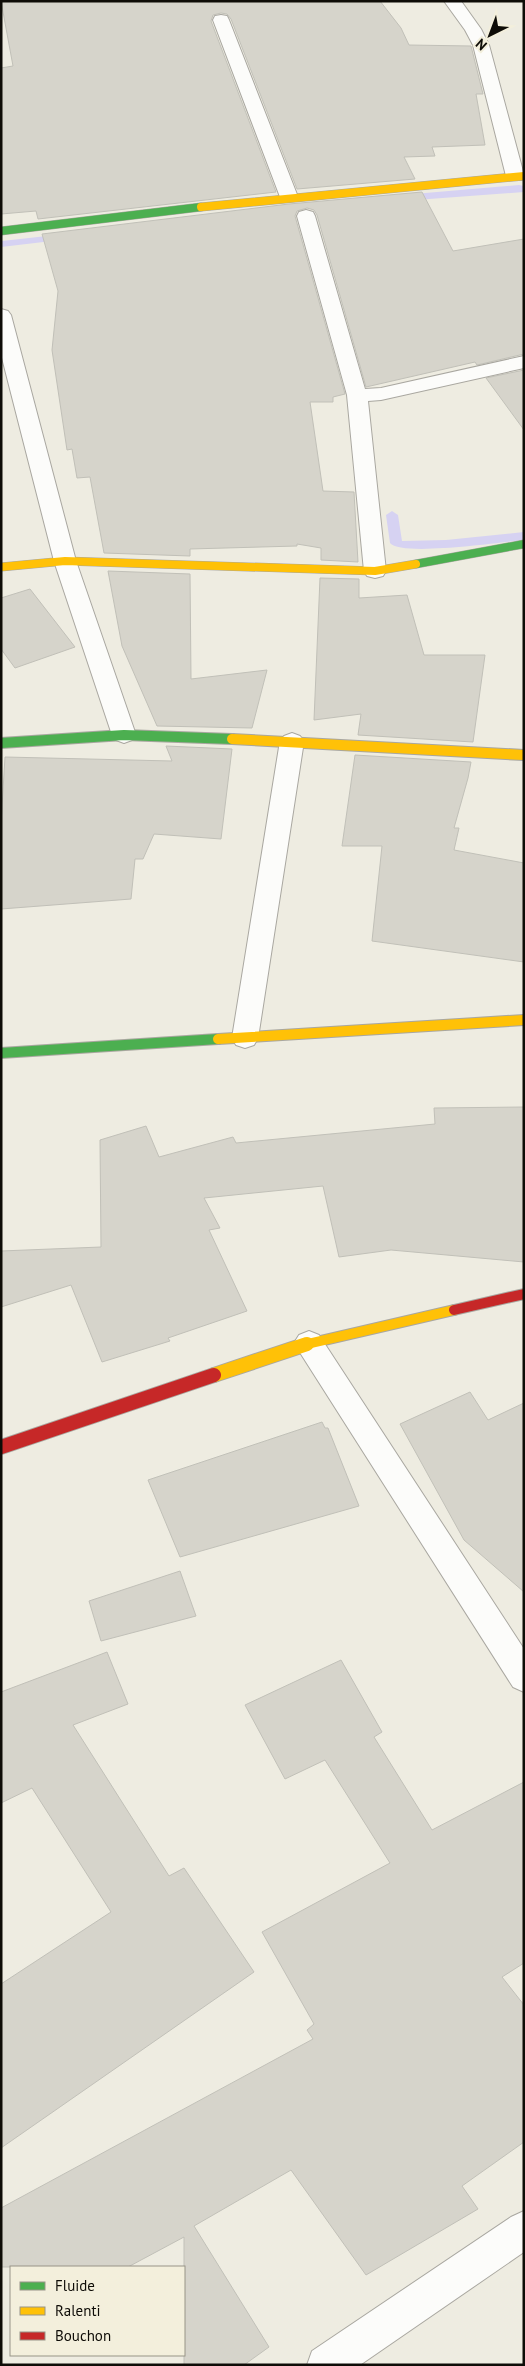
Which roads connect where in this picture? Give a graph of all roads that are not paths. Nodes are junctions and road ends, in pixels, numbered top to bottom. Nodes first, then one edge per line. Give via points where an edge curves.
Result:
1 (452, 1) edge
2 (221, 20) dead end
3 (519, 176) edge
4 (289, 197) junction
5 (306, 216) dead end
6 (1, 231) edge
7 (1, 315) edge
8 (524, 362) edge
9 (357, 395) junction
10 (524, 544) edge
11 (66, 561) junction
12 (1, 567) edge
13 (375, 571) junction
14 (124, 736) junction
15 (1, 742) edge
16 (292, 742) junction
17 (524, 755) edge
18 (524, 1020) edge
19 (245, 1038) junction
20 (1, 1053) edge
21 (524, 1294) edge
22 (309, 1343) junction
23 (1, 1447) edge
24 (524, 1677) edge
25 (524, 2230) edge
26 (326, 2365) edge

1 - 3 street via 481,45
2 - 4 street
3 - 4 street
4 - 6 street
5 - 9 street
7 - 11 street
8 - 9 street via 382,394
9 - 13 street
10 - 13 street
11 - 12 street
11 - 13 street
11 - 14 street
14 - 15 street
14 - 16 street
16 - 17 street
16 - 19 street
18 - 19 street
19 - 20 street
21 - 22 street
22 - 23 street
22 - 24 street
25 - 26 street

